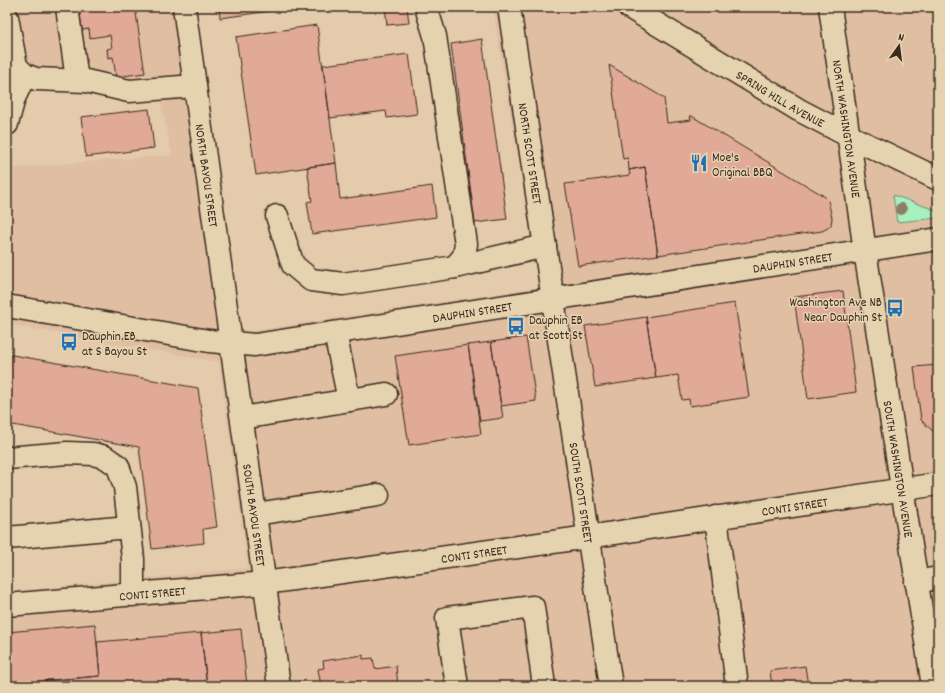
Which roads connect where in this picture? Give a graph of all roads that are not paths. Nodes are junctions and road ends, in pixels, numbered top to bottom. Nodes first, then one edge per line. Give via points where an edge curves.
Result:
1 (67, 7) edge
2 (184, 7) edge
3 (426, 7) edge
4 (508, 7) edge
5 (628, 7) edge
6 (830, 7) edge
7 (7, 17) edge
8 (25, 75) junction
9 (77, 80) junction
10 (195, 86) junction
11 (7, 124) edge
12 (849, 136) junction
13 (938, 178) edge
14 (277, 216) dead end
15 (938, 239) edge
16 (545, 246) junction
17 (865, 251) junction
18 (455, 266) junction
19 (553, 299) junction
20 (7, 306) edge
21 (335, 332) junction
22 (230, 344) junction
23 (386, 394) dead end
24 (349, 400) junction
25 (242, 418) junction
26 (7, 458) edge
27 (938, 484) edge
28 (901, 489) junction
29 (378, 495) dead end
30 (256, 514) junction
31 (716, 517) junction
32 (129, 526) junction
33 (588, 536) junction
34 (7, 538) edge
35 (938, 578) edge
36 (916, 582) junction
37 (265, 583) junction
38 (133, 595) junction
39 (7, 606) edge
40 (279, 686) edge
41 (457, 686) edge
42 (544, 686) edge
43 (612, 686) edge
44 (737, 686) edge
45 (933, 686) edge

1 - 9 street
2 - 10 street, NORTH BAYOU STREET
3 - 18 street via 435,36 466,244 464,256
4 - 16 street, NORTH SCOTT STREET
5 - 12 street, SPRING HILL AVENUE via 799,110
6 - 12 street, NORTH WASHINGTON AVENUE
7 - 8 street via 16,66
8 - 9 street via 36,79
8 - 11 street via 14,98
9 - 10 street via 129,91
10 - 22 street, NORTH BAYOU STREET
12 - 13 street, SPRING HILL AVENUE
12 - 17 street, NORTH WASHINGTON AVENUE
14 - 18 street via 293,265 310,280 343,284
15 - 17 street, DAUPHIN STREET
16 - 18 street
16 - 19 street, NORTH SCOTT STREET
17 - 19 street, DAUPHIN STREET
17 - 28 street, SOUTH WASHINGTON AVENUE
19 - 21 street, DAUPHIN STREET
19 - 33 street, SOUTH SCOTT STREET
20 - 22 street, DAUPHIN STREET
21 - 22 street, DAUPHIN STREET via 255,345
21 - 24 street
22 - 25 street, SOUTH BAYOU STREET
23 - 24 street
24 - 25 street
25 - 30 street, SOUTH BAYOU STREET
26 - 32 street via 67,453 105,457 118,466 125,487
27 - 28 street, CONTI STREET
28 - 31 street, CONTI STREET
28 - 36 street, SOUTH WASHINGTON AVENUE
29 - 30 street
30 - 37 street, SOUTH BAYOU STREET
31 - 33 street, CONTI STREET
31 - 44 street
32 - 34 street
32 - 38 street via 133,558
33 - 37 street, CONTI STREET
33 - 43 street, SOUTH SCOTT STREET
35 - 36 street
36 - 45 street, SOUTH WASHINGTON AVENUE
37 - 38 street, CONTI STREET
37 - 40 street, SOUTH BAYOU STREET
38 - 39 street, CONTI STREET
41 - 42 street via 447,618 533,607

